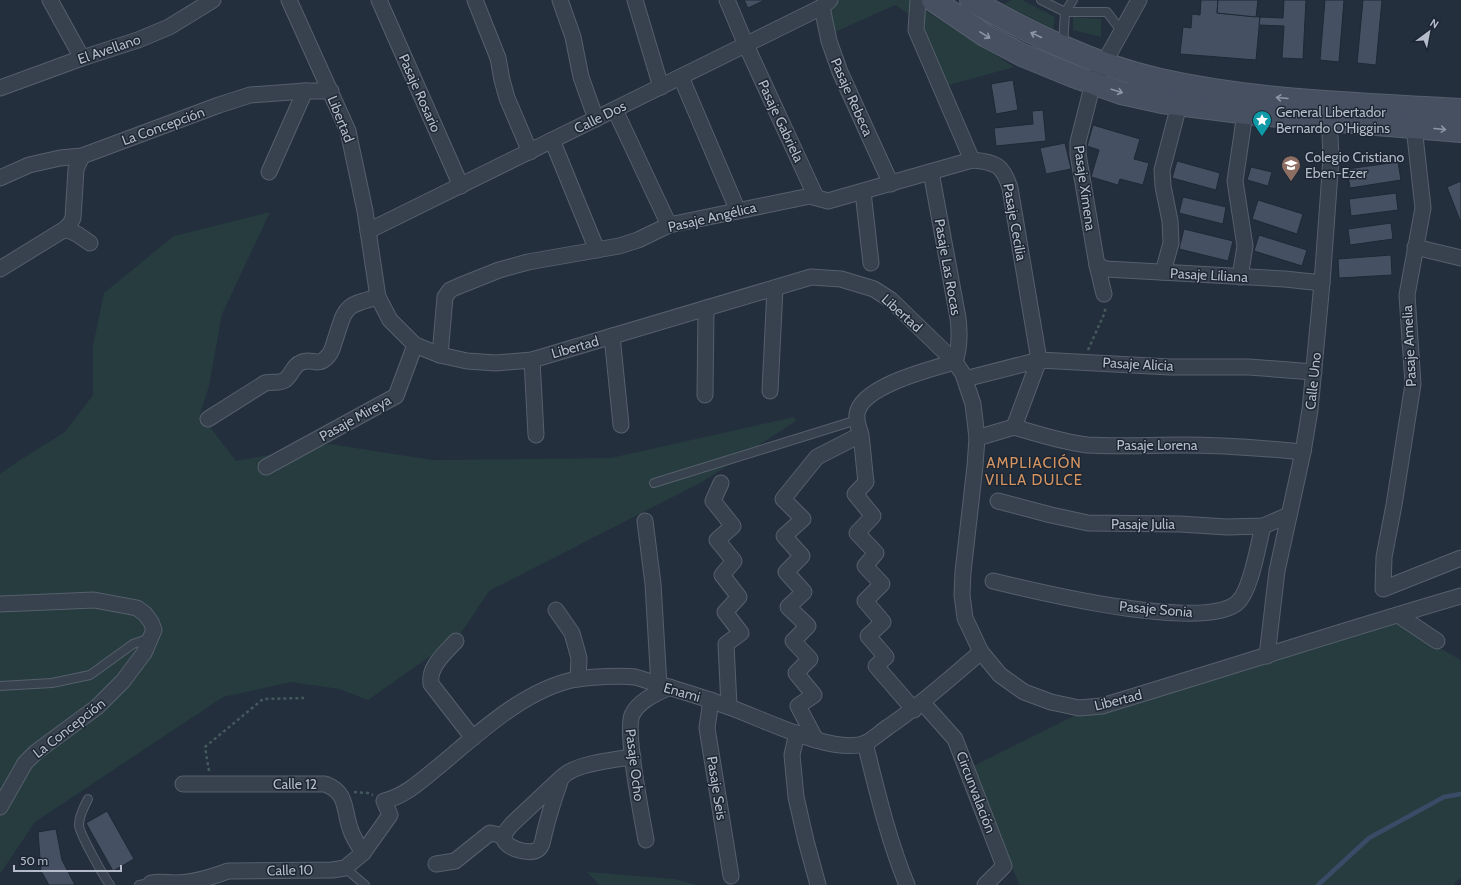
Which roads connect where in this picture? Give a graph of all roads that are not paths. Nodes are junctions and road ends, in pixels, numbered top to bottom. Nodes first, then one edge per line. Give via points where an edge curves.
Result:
1 (50, 0) edge
2 (289, 0) edge
3 (380, 0) edge
4 (475, 0) edge
5 (560, 0) edge
6 (635, 0) edge
7 (727, 0) edge
8 (918, 0) edge
9 (933, 0) edge
10 (1041, 0) edge
11 (1073, 0) edge
12 (1139, 0) edge
13 (203, 2) edge
14 (980, 2) edge
15 (826, 3) edge
16 (1065, 12) junction
17 (1122, 32) junction
18 (746, 44) junction
19 (1063, 47) junction
20 (82, 58) junction
21 (1104, 63) junction
22 (681, 77) junction
23 (1093, 83) junction
24 (661, 87) junction
25 (0, 88) edge
26 (305, 91) junction
27 (331, 91) junction
28 (1179, 104) junction
29 (615, 110) junction
30 (1461, 110) edge
31 (1329, 111) junction
32 (1245, 113) junction
33 (596, 119) junction
34 (1414, 127) junction
35 (1461, 131) edge
36 (552, 140) junction
37 (530, 152) junction
38 (82, 156) junction
39 (972, 160) junction
40 (269, 172) dead end
41 (931, 172) junction
42 (0, 178) edge
43 (892, 184) junction
44 (460, 186) junction
45 (863, 192) junction
46 (816, 197) junction
47 (738, 211) junction
48 (669, 224) junction
49 (65, 229) junction
50 (368, 231) junction
51 (90, 243) dead end
52 (1415, 247) junction
53 (597, 250) junction
54 (1461, 258) edge
55 (871, 263) dead end
56 (1097, 265) junction
57 (0, 269) edge
58 (1163, 272) junction
59 (1240, 277) junction
60 (1322, 283) junction
61 (776, 288) junction
62 (1104, 294) road end
63 (378, 297) junction
64 (706, 308) junction
65 (612, 336) junction
66 (415, 345) junction
67 (440, 355) junction
68 (532, 360) junction
69 (1039, 360) junction
70 (955, 362) junction
71 (1314, 372) junction
72 (965, 379) junction
73 (770, 391) dead end
74 (705, 395) dead end
75 (208, 419) dead end
76 (857, 420) junction
77 (621, 425) dead end
78 (1014, 427) junction
79 (536, 435) dead end
80 (860, 435) junction
81 (977, 438) junction
82 (1303, 452) junction
83 (266, 467) dead end
84 (654, 483) dead end
85 (721, 483) dead end
86 (998, 501) dead end
87 (1289, 515) junction
88 (645, 521) dead end
89 (1263, 526) junction
90 (1461, 558) edge
91 (994, 581) dead end
92 (1461, 596) edge
93 (0, 604) edge
94 (556, 610) dead end
95 (1398, 614) junction
96 (152, 637) junction
97 (456, 641) dead end
98 (1437, 641) dead end
99 (980, 652) junction
100 (1267, 656) junction
101 (578, 679) junction
102 (0, 686) edge
103 (665, 686) junction
104 (711, 700) junction
105 (728, 706) junction
106 (918, 706) junction
107 (797, 734) junction
108 (473, 738) junction
109 (816, 740) junction
110 (865, 743) junction
111 (633, 757) junction
112 (562, 778) junction
113 (183, 784) dead end
114 (88, 798) dead end
115 (0, 807) edge
116 (504, 836) junction
117 (646, 840) dead end
118 (363, 853) junction
119 (436, 864) dead end
120 (345, 868) junction
121 (732, 876) dead end
122 (145, 884) edge
123 (110, 885) edge
124 (365, 885) edge
125 (818, 885) edge
126 (907, 885) edge
127 (985, 885) edge

1 - 20 street
2 - 27 street, Libertad
3 - 44 street, Pasaje Rosario
4 - 37 street via 498,58 507,98
5 - 33 street
6 - 24 street
7 - 18 street, Pasaje Gabriela
8 - 39 street via 916,30
9 -> 23 main road via 986,36 1022,55
10 - 16 lane
11 - 16 lane
12 - 17 street, Pasaje Ximena
13 - 20 street, El Avellano via 169,26 138,40
19 -> 14 main road via 1024,29
15 - 18 street, Calle Dos
15 - 43 street, Pasaje Rebeca via 829,41 840,72
16 - 17 lane via 1107,12
16 - 19 lane
17 - 21 street, Pasaje Ximena
18 - 22 street, Calle Dos
18 - 46 street, Pasaje Gabriela
19 - 21 main road
20 - 25 street, El Avellano
21 - 23 street, Pasaje Ximena
31 -> 21 main road via 1160,80
22 - 24 street, Calle Dos
22 - 47 street
23 -> 28 main road via 1121,93
23 - 56 street, Pasaje Ximena via 1078,142 1078,154
24 - 29 street, Calle Dos
26 - 27 street, La Concepción
26 - 38 street, La Concepción via 250,95
26 - 40 street
27 - 50 street, Libertad via 352,145
28 - 32 main road
28 - 58 street via 1162,170 1171,243
29 - 33 street, Calle Dos
29 - 48 street
30 - 31 main road
31 - 32 main road
31 - 34 main road
31 - 60 street, Calle Uno via 1330,159
32 - 59 street via 1235,181 1245,246
33 - 36 street, Calle Dos
34 -> 35 main road
34 - 52 street, Pasaje Amelia via 1423,208
36 - 37 street, Calle Dos
36 - 53 street
37 - 44 street, Calle Dos
38 - 42 street, La Concepción via 29,165
38 - 49 street via 76,169 73,218
39 - 41 street, Pasaje Angélica
39 - 69 street, Pasaje Cecilia via 988,161 1006,174
41 - 43 street, Pasaje Angélica
41 - 70 street, Pasaje Las Rocas via 958,318 960,337
43 - 45 street, Pasaje Angélica
44 - 50 street, Calle Dos
45 - 46 street, Pasaje Angélica via 828,201
45 - 55 street
46 - 47 street, Pasaje Angélica via 810,196
47 - 48 street, Pasaje Angélica
48 - 53 street, Pasaje Angélica via 638,240
49 - 51 street
49 - 57 street
50 - 63 street, Libertad
52 - 54 street
52 - 90 street, Pasaje Amelia via 1407,295 1413,384 1384,556 1383,589
53 - 67 street, Pasaje Angélica via 528,262 499,270 450,290 445,297
56 - 58 street, Pasaje Liliana via 1106,269
56 - 62 street, Pasaje Ximena
58 - 59 street, Pasaje Liliana
59 - 60 street, Pasaje Liliana
60 - 71 street, Calle Uno
61 - 64 street, Libertad
61 - 70 street, Libertad via 811,277 841,278 874,289 891,300
61 - 73 street
63 - 66 street, Libertad via 390,320
63 - 75 street via 359,302 344,312 331,351 324,360 301,362 285,380 265,383
64 - 65 street, Libertad
64 - 74 street
65 - 68 street, Libertad
65 - 77 street
66 - 67 street, Libertad
66 - 83 street, Pasaje Mireya via 396,396
67 - 68 street, Libertad via 496,364
68 - 79 street
69 - 71 street, Pasaje Alicia via 1170,367 1249,367
69 - 72 street, Pasaje Alicia
69 - 78 street
70 - 72 street, Libertad
70 - 76 street via 882,387 861,404
71 - 82 street, Calle Uno
72 - 81 street, Libertad via 973,404
76 - 80 street
76 - 84 lane
78 - 81 street
78 - 82 street, Pasaje Lorena via 1086,444 1235,446
80 - 106 street via 866,482 855,494 873,516 858,533 876,553 865,566 882,584 865,601 882,622 868,636 886,657 876,666
80 - 109 street via 817,457 783,499 803,519 784,536 802,556 786,572 804,592 788,607 808,626 793,641 810,659 796,673 814,695 798,706
81 - 99 street, Libertad via 962,594 965,618
82 - 87 street, Calle Uno
85 - 105 street via 713,501 733,526 717,540 734,561 722,575 739,597 725,612 741,633 726,644
86 - 89 street, Pasaje Julia via 1088,523
87 - 89 street, Pasaje Julia
87 - 100 street, Calle Uno via 1277,571
88 - 103 street
89 - 91 street, Pasaje Sonia via 1247,588 1238,603 1223,610 1194,614 1137,609 1087,602
92 - 95 street, Libertad
93 - 96 street via 94,600 137,608 152,622
94 - 101 street via 572,633 579,658
95 - 98 street
95 - 100 street, Libertad
96 - 102 lane via 133,644 90,675 52,683
96 - 115 street, La Concepción via 144,653 123,681 97,708 36,752 25,763
97 - 108 street via 432,670 431,684
99 - 100 street, Libertad via 1000,675 1024,692 1051,702 1079,708 1102,706
99 - 106 street, Enami
101 - 103 street, Enami via 634,677
101 - 108 street, Enami via 556,684 538,692 516,705
103 - 104 street, Enami
103 - 111 street, Pasaje Ocho via 632,714 629,723
104 - 105 street, Enami
104 - 121 street, Pasaje Seis via 707,728
105 - 107 street, Enami
106 - 110 street, Enami
106 - 127 street, Circunvalación via 955,739 1004,866
107 - 109 street, Enami
107 - 125 street via 792,755 796,797
108 - 118 street, Enami via 408,791 395,799 384,801 390,816
109 - 110 street, Enami via 852,745
110 - 126 street via 896,859
111 - 112 street via 588,764 574,769
111 - 117 street, Pasaje Ocho
112 - 116 street via 512,824
112 - 116 street via 539,848 530,852 513,848 504,840
113 - 118 street, Calle 12 via 325,784 336,789 341,795 350,830
114 - 123 lane via 80,816 79,827
116 - 119 street via 490,833 455,861
118 - 120 street
120 - 122 street, Calle 10 via 228,871 197,880
120 - 124 lane

